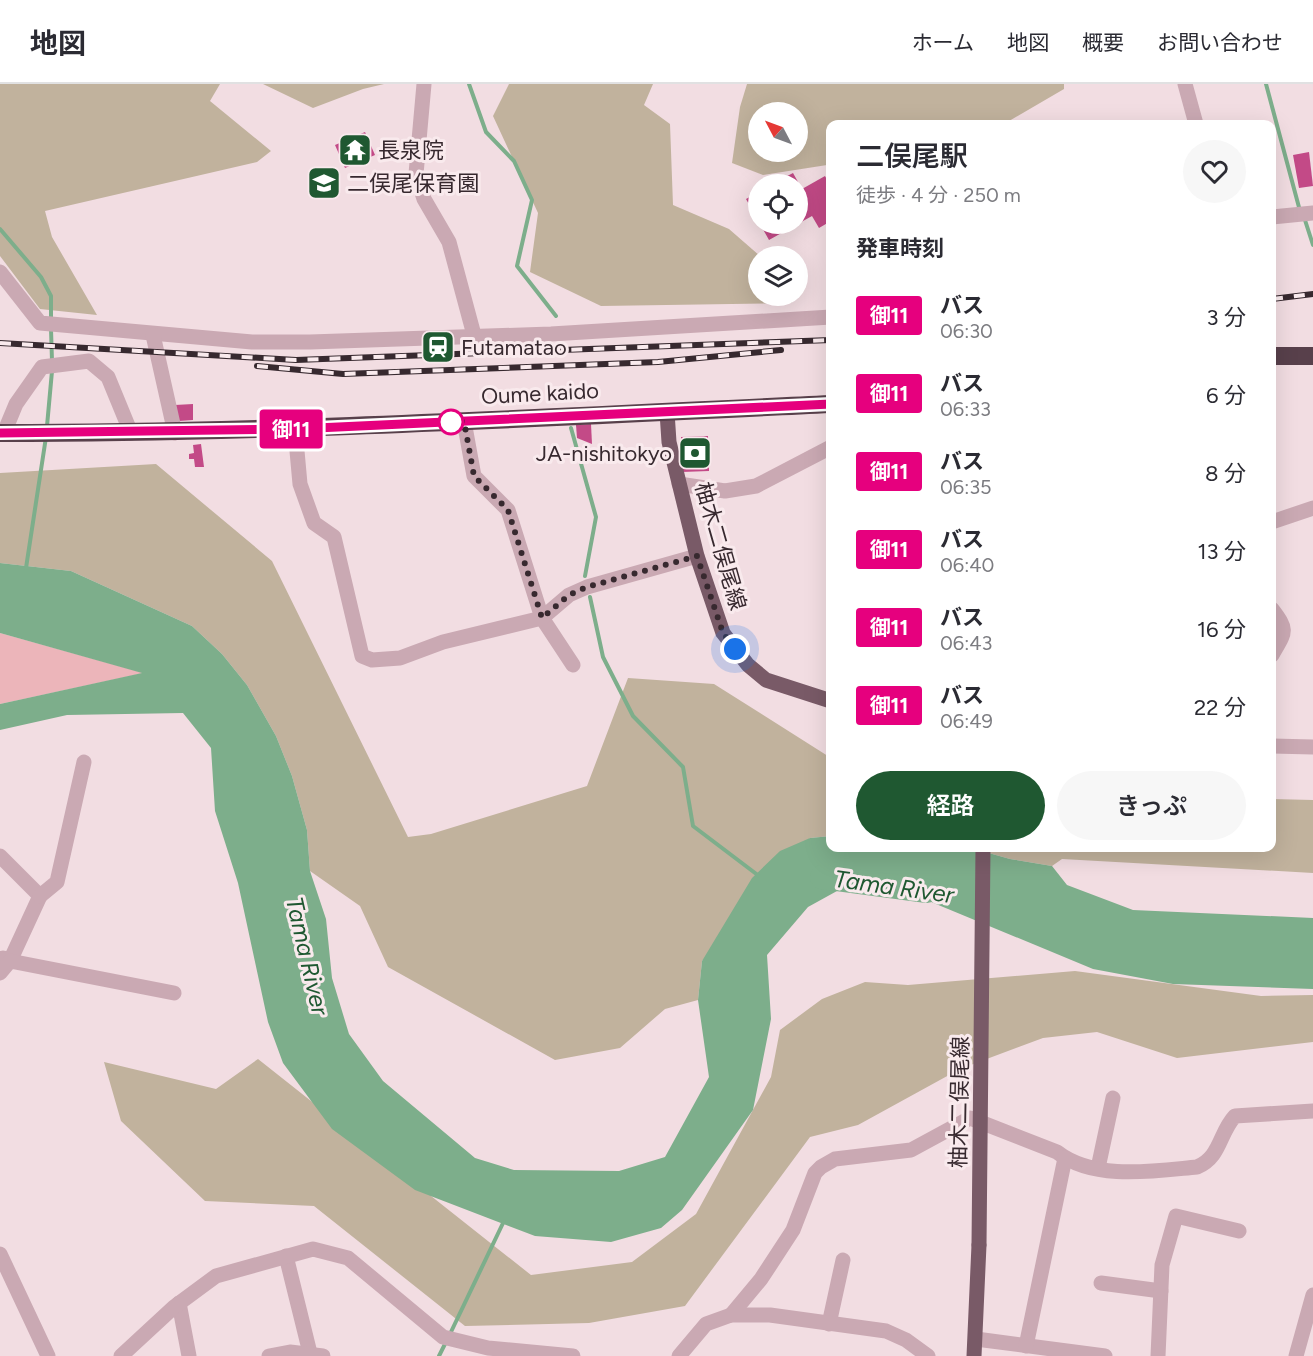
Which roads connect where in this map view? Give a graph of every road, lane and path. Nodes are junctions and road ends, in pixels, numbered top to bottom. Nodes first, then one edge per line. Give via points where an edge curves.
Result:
1 (1185, 84) edge
2 (423, 91) edge
3 (1195, 120) edge
4 (1312, 213) edge
5 (1276, 217) edge
6 (0, 272) edge
7 (826, 317) edge
8 (153, 334) junction
9 (474, 335) junction
10 (1276, 356) edge
11 (1313, 356) edge
12 (826, 404) edge
13 (667, 412) junction
14 (464, 421) junction
15 (295, 429) junction
16 (175, 432) junction
17 (6, 433) edge
18 (122, 433) junction
19 (826, 450) edge
20 (680, 484) junction
21 (1313, 508) edge
22 (1276, 521) edge
23 (697, 556) junction
24 (1276, 614) edge
25 (542, 618) junction
26 (1276, 648) edge
27 (573, 665) dead end
28 (826, 699) edge
29 (1276, 742) edge
30 (1313, 747) edge
31 (84, 762) dead end
32 (983, 852) edge
33 (0, 856) edge
34 (40, 896) junction
35 (5, 959) edge
36 (0, 973) edge
37 (174, 993) dead end
38 (1113, 1098) dead end
39 (1313, 1111) edge
40 (1065, 1158) junction
41 (1098, 1168) junction
42 (1239, 1231) dead end
43 (286, 1256) junction
44 (843, 1260) dead end
45 (2, 1262) edge
46 (1101, 1283) dead end
47 (1161, 1291) junction
48 (1313, 1295) edge
49 (179, 1303) junction
50 (731, 1315) junction
51 (829, 1324) junction
52 (976, 1339) junction
53 (1026, 1346) junction
54 (487, 1352) edge
55 (316, 1355) edge
56 (555, 1355) edge
57 (48, 1356) edge
58 (121, 1356) edge
59 (189, 1356) edge
60 (269, 1356) edge
61 (573, 1356) edge
62 (679, 1356) edge
63 (928, 1356) edge
64 (974, 1356) edge
65 (1106, 1356) edge
66 (1158, 1356) edge
67 (1296, 1356) edge

1 - 3 street
2 - 9 street via 416,174 424,199 449,242
4 - 5 street
6 - 8 street via 40,323
7 - 9 street
8 - 9 street via 252,342
8 - 16 street
10 - 11 highway
12 - 13 highway, Oume kaido
13 - 14 highway, Oume kaido
13 - 20 main road, 柚木二俣尾線 via 669,442
14 - 15 highway, Oume kaido
14 - 25 street via 474,476 508,510
15 - 16 highway, Oume kaido
15 - 25 street via 300,484 314,523 334,537 362,656 372,660 400,658 443,642
16 - 18 highway, Oume kaido
17 - 18 highway, Oume kaido
17 - 18 street via 16,404 42,367 89,361 108,377
19 - 20 street via 756,486 725,491
20 - 23 main road, 柚木二俣尾線
21 - 22 street
23 - 25 street via 587,587 569,595
23 - 28 main road, 柚木二俣尾線 via 723,633 748,665 766,680
24 - 26 street via 1285,626
25 - 27 street
29 - 30 street
31 - 34 street via 57,882
32 - 52 main road, 柚木二俣尾線, bridge
33 - 34 street
34 - 35 street
35 - 36 street
35 - 37 street
38 - 41 street
39 - 41 street via 1235,1116 1215,1154 1197,1167 1125,1173
40 - 41 street
40 - 50 street via 970,1118 911,1149 835,1159 815,1173 793,1230
40 - 53 street
42 - 47 street via 1176,1216 1162,1265
43 - 49 street via 216,1276
43 - 54 street via 313,1248 348,1258 443,1337
43 - 55 street
44 - 51 street
45 - 57 street
46 - 47 street
47 - 66 street
48 - 67 street
49 - 58 street
49 - 59 street
50 - 51 street via 770,1315
50 - 62 street via 706,1324
51 - 63 street via 886,1331
52 - 53 street
52 - 64 main road, 柚木二俣尾線
53 - 65 street
54 - 56 street
55 - 60 street via 290,1352
56 - 61 street

